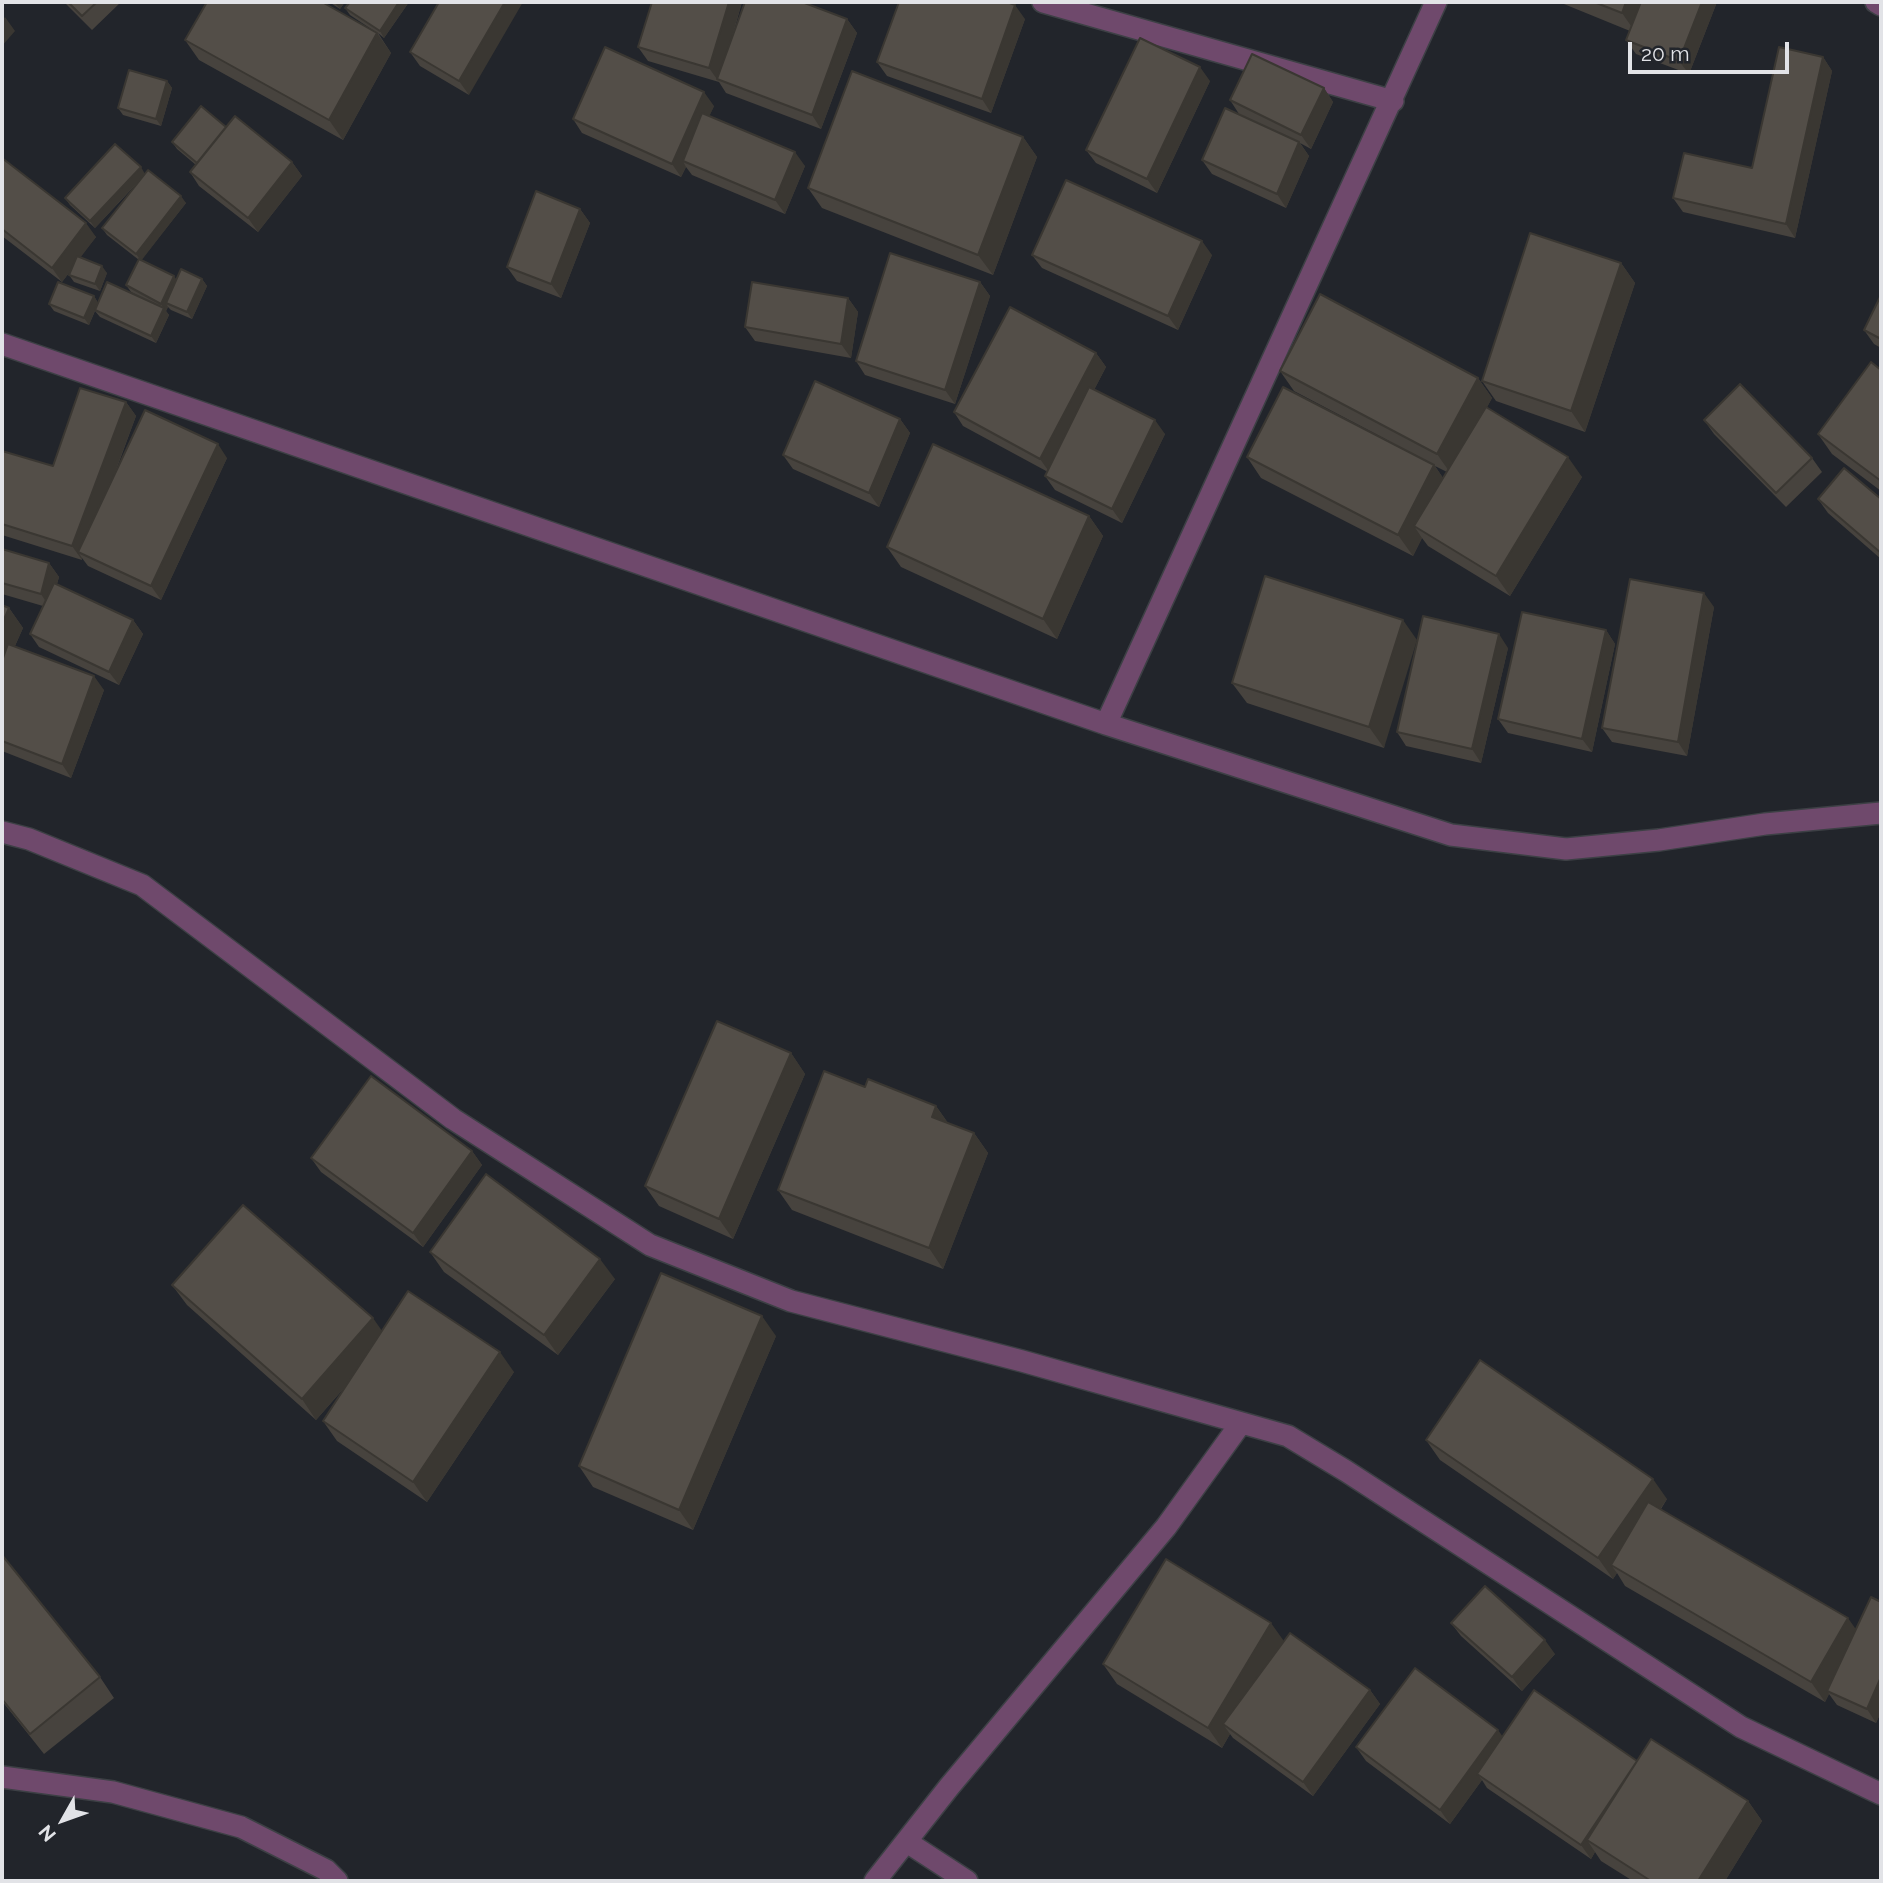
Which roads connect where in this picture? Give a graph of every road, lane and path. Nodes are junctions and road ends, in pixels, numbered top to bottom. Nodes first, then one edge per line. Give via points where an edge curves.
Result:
1 (1043, 2) edge
2 (1436, 2) edge
3 (1876, 2) edge
4 (1881, 5) edge
5 (1393, 101) junction
6 (2, 344) edge
7 (1107, 724) junction
8 (1881, 813) edge
9 (2, 832) edge
10 (1241, 1423) junction
11 (2, 1777) edge
12 (1881, 1794) edge
13 (907, 1842) junction
14 (337, 1881) edge
15 (875, 1881) edge
16 (967, 1881) edge

1 - 5 street
2 - 5 street
3 - 4 street
5 - 7 street
6 - 7 street
7 - 8 street via 1451,835 1566,849
9 - 10 street via 142,885 453,1119 650,1245 791,1301
10 - 12 street via 1288,1436 1741,1727
10 - 13 street via 1166,1527
11 - 14 street via 113,1793 241,1827 326,1870
13 - 15 street
13 - 16 street

